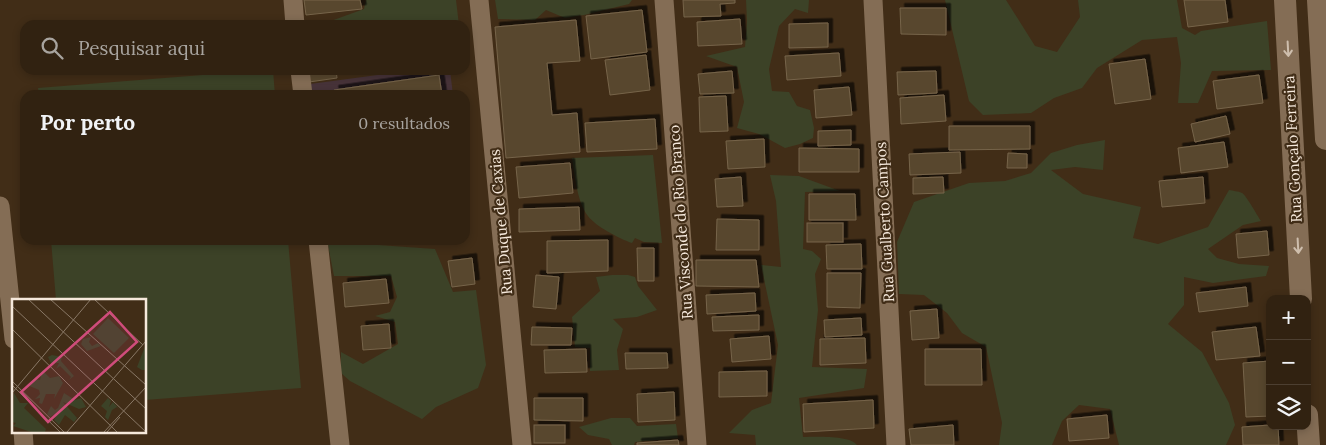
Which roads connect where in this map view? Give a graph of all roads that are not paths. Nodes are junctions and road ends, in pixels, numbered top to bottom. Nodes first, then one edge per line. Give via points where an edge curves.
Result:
1 (293, 0) edge
2 (479, 0) edge
3 (664, 0) edge
4 (873, 0) edge
5 (1285, 0) edge
6 (1318, 0) edge
7 (295, 20) edge
8 (300, 75) edge
9 (302, 90) edge
10 (1326, 139) edge
11 (0, 206) edge
12 (319, 245) edge
13 (1301, 295) edge
14 (12, 320) edge
15 (1308, 430) edge
16 (23, 432) edge
17 (24, 445) edge
18 (340, 445) edge
19 (522, 445) edge
20 (697, 445) edge
21 (896, 445) edge
22 (1309, 445) edge

1 - 7 street
2 - 19 street, Rua Duque de Caxias
3 - 20 street, Rua Visconde do Rio Branco
4 - 21 street, Rua Gualberto Campos
5 -> 13 street, Rua Gonçalo Ferreira
6 - 10 street
8 - 9 street
11 - 14 street
12 - 18 street
15 - 22 street
16 - 17 street

